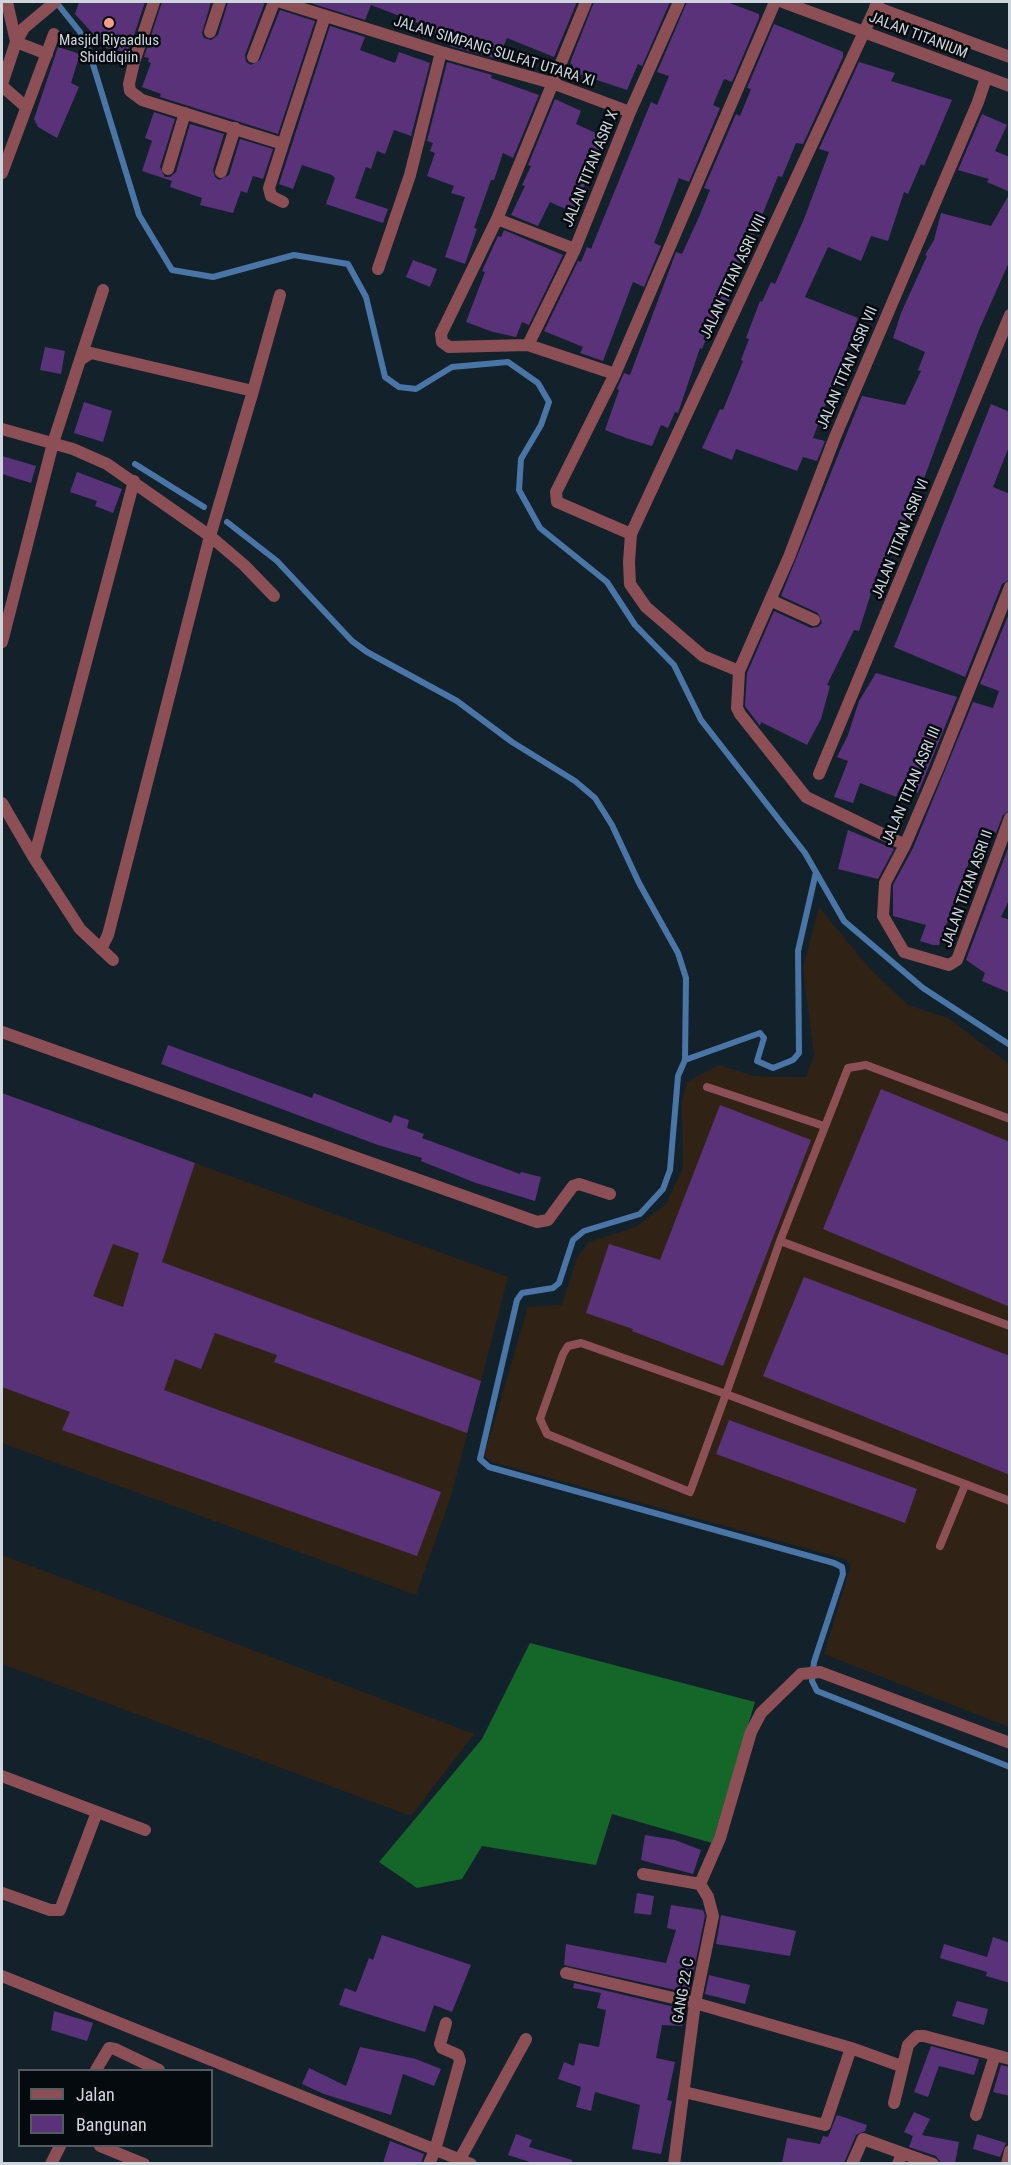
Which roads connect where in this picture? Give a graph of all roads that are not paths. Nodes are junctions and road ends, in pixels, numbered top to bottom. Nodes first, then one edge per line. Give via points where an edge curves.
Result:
1 (7, 2) edge
2 (55, 2) edge
3 (154, 2) edge
4 (220, 2) edge
5 (274, 2) edge
6 (281, 2) edge
7 (586, 2) edge
8 (679, 2) edge
9 (775, 2) edge
10 (783, 2) edge
11 (877, 4) edge
12 (325, 16) junction
13 (210, 32) dead end
14 (864, 32) junction
15 (54, 34) dead end
16 (16, 42) junction
17 (441, 52) junction
18 (47, 54) junction
19 (253, 57) dead end
20 (1010, 57) edge
21 (986, 78) junction
22 (552, 83) junction
23 (2, 85) edge
24 (1010, 86) edge
25 (26, 107) junction
26 (630, 112) junction
27 (185, 113) junction
28 (235, 128) junction
29 (283, 144) junction
30 (168, 169) dead end
31 (221, 172) dead end
32 (2, 173) edge
33 (283, 202) dead end
34 (497, 219) junction
35 (575, 249) junction
36 (378, 270) dead end
37 (104, 290) dead end
38 (280, 295) dead end
39 (1010, 315) edge
40 (528, 345) junction
41 (80, 360) junction
42 (615, 375) junction
43 (253, 391) junction
44 (2, 429) edge
45 (53, 443) junction
46 (134, 481) junction
47 (631, 534) junction
48 (210, 536) junction
49 (1010, 587) edge
50 (274, 596) dead end
51 (770, 600) junction
52 (814, 620) dead end
53 (2, 642) edge
54 (739, 671) junction
55 (819, 774) dead end
56 (2, 803) edge
57 (1010, 818) edge
58 (905, 845) junction
59 (34, 858) junction
60 (101, 949) junction
61 (113, 960) dead end
62 (949, 965) joint
63 (2, 1032) edge
64 (707, 1087) dead end
65 (1010, 1119) edge
66 (824, 1126) junction
67 (610, 1194) dead end
68 (780, 1241) junction
69 (1010, 1326) edge
70 (726, 1395) junction
71 (965, 1485) junction
72 (1010, 1501) edge
73 (940, 1546) dead end
74 (1010, 1743) edge
75 (2, 1776) edge
76 (97, 1812) junction
77 (145, 1830) dead end
78 (643, 1874) dead end
79 (700, 1884) junction
80 (2, 1893) edge
81 (566, 1973) dead end
82 (2, 1976) edge
83 (695, 2003) junction
84 (446, 2023) dead end
85 (526, 2039) dead end
86 (851, 2048) junction
87 (995, 2055) junction
88 (1010, 2058) edge
89 (901, 2066) junction
90 (96, 2069) edge
91 (157, 2069) edge
92 (684, 2092) junction
93 (894, 2103) dead end
94 (976, 2115) dead end
95 (59, 2147) edge
96 (105, 2147) edge
97 (435, 2150) junction
98 (1010, 2151) edge
99 (900, 2158) edge
100 (465, 2161) edge
101 (51, 2163) edge
102 (144, 2163) edge
103 (429, 2163) edge
104 (674, 2163) edge
105 (852, 2163) edge
106 (933, 2163) edge
107 (1007, 2163) edge

1 - 16 street
2 - 16 street via 24,28
3 - 27 street via 134,62 130,91 142,100
4 - 13 street
5 - 19 street
6 - 12 street, JALAN SIMPANG SULFAT UTARA XI
7 - 22 street
8 - 26 street, JALAN TITAN ASRI X
9 - 42 street
10 - 14 street, JALAN TITANIUM
11 - 14 street, JALAN TITAN ASRI VIII
11 - 20 street, JALAN TITANIUM
12 - 17 street, JALAN SIMPANG SULFAT UTARA XI
12 - 29 street
14 - 21 street, JALAN TITANIUM
14 - 47 street, JALAN TITAN ASRI VIII
15 - 18 street
16 - 18 street
16 - 23 street
17 - 22 street, JALAN SIMPANG SULFAT UTARA XI
17 - 36 street via 410,175
18 - 25 street
21 - 24 street, JALAN TITANIUM
21 - 51 street, JALAN TITAN ASRI VII
22 - 26 street, JALAN SIMPANG SULFAT UTARA XI
22 - 34 street
23 - 25 street
25 - 32 street
26 - 35 street, JALAN TITAN ASRI X
27 - 28 street
27 - 30 street
28 - 29 street
28 - 31 street
29 - 33 street via 269,188 271,196
34 - 35 street
34 - 40 street via 441,334 442,342 449,347
35 - 40 street, JALAN TITAN ASRI X
37 - 41 street
38 - 43 street
39 - 55 street, JALAN TITAN ASRI VI
40 - 42 street
41 - 43 street via 91,354
41 - 45 street
42 - 47 street via 554,497 557,502
43 - 48 street
44 - 45 street
45 - 46 street via 107,464
45 - 53 street
46 - 48 street
46 - 59 street
47 - 54 street via 630,584 646,607 703,656
48 - 50 street
48 - 60 street via 111,924
49 - 58 street, JALAN TITAN ASRI III
51 - 52 street
51 - 54 street, JALAN TITAN ASRI VII
54 - 58 street via 740,714 806,797
56 - 59 street
57 - 62 street, JALAN TITAN ASRI II via 962,954
58 - 62 street, JALAN TITAN ASRI III via 885,883 883,916 904,952
59 - 60 street via 74,922
60 - 61 street
63 - 67 street via 537,1222 548,1220 573,1186 579,1184
64 - 66 lane
65 - 66 lane via 857,1065 848,1068
66 - 68 lane
68 - 69 lane
68 - 70 lane
70 - 70 lane via 581,1342 568,1346 563,1354 540,1419 547,1434 690,1492
70 - 71 lane
71 - 72 lane
71 - 73 lane
74 - 79 street via 820,1672 801,1674 761,1713 751,1732 720,1838
75 - 76 street
76 - 77 street
76 - 80 street via 60,1910
78 - 79 street
79 - 83 street, GANG 22 C via 713,1916
81 - 83 street
82 - 97 street
83 - 86 street
83 - 92 street, GANG 22 C
84 - 97 street via 440,2044 458,2055 460,2061
85 - 100 street
86 - 89 street
86 - 92 street via 825,2126
87 - 88 street
87 - 89 street via 917,2036 908,2045
87 - 94 street
89 - 93 street
90 - 91 street via 109,2048
92 - 104 street, GANG 22 C
95 - 101 street
96 - 102 street
97 - 100 street
97 - 103 street
98 - 107 street
99 - 105 street via 863,2139
99 - 106 street

